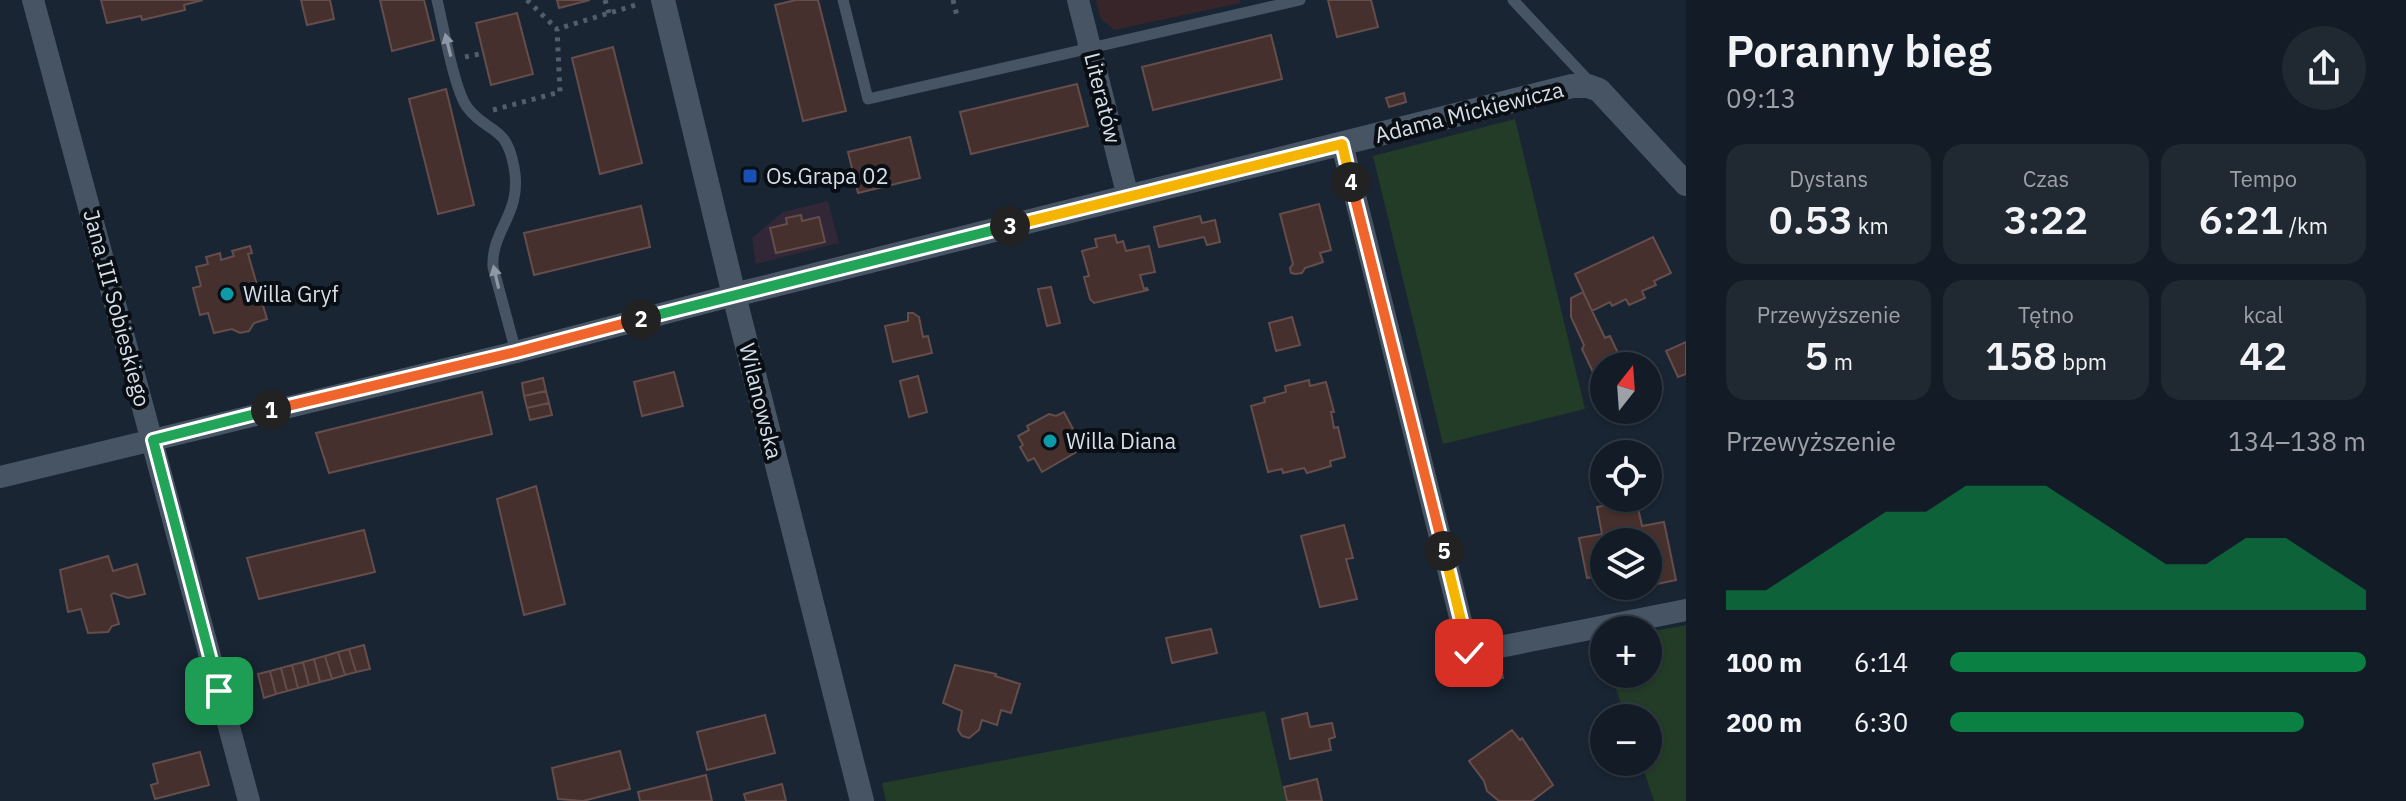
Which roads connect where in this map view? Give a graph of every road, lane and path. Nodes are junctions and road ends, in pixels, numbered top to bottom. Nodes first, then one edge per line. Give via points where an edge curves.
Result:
1 (33, 0) edge
2 (437, 0) edge
3 (527, 0) edge
4 (605, 0) edge
5 (843, 0) edge
6 (953, 0) edge
7 (1078, 0) edge
8 (1300, 0) edge
9 (1513, 0) edge
10 (652, 2) edge
11 (609, 13) junction
12 (957, 16) dead end
13 (557, 29) junction
14 (1090, 47) junction
15 (464, 58) dead end
16 (468, 70) dead end
17 (1588, 86) junction
18 (485, 113) dead end
19 (1342, 144) junction
20 (1686, 184) edge
21 (1128, 197) junction
22 (734, 295) junction
23 (516, 352) junction
24 (153, 440) junction
25 (0, 477) edge
26 (1686, 610) edge
27 (249, 801) edge
28 (862, 801) edge

1 - 24 street, Jana III Sobieskiego
23 -> 2 lane via 492,254 514,204 514,166 506,140 466,105
3 - 13 path
4 - 11 path
5 - 14 lane via 868,99
6 - 12 path
7 - 14 street, Literatów
8 - 14 lane
9 - 17 lane
10 - 11 path
10 - 22 street, Wilanowska
11 - 13 path
13 - 18 path via 560,92
14 - 21 street, Literatów
15 - 16 path
17 - 19 street, Adama Mickiewicza
17 - 20 street via 1605,96
19 - 21 street, Adama Mickiewicza
19 - 26 street via 1469,653
21 - 22 street, Adama Mickiewicza
22 - 23 street, Adama Mickiewicza
22 - 28 street, Wilanowska
23 - 24 street, Adama Mickiewicza
24 - 25 street, Adama Mickiewicza
24 - 27 street, Jana III Sobieskiego

